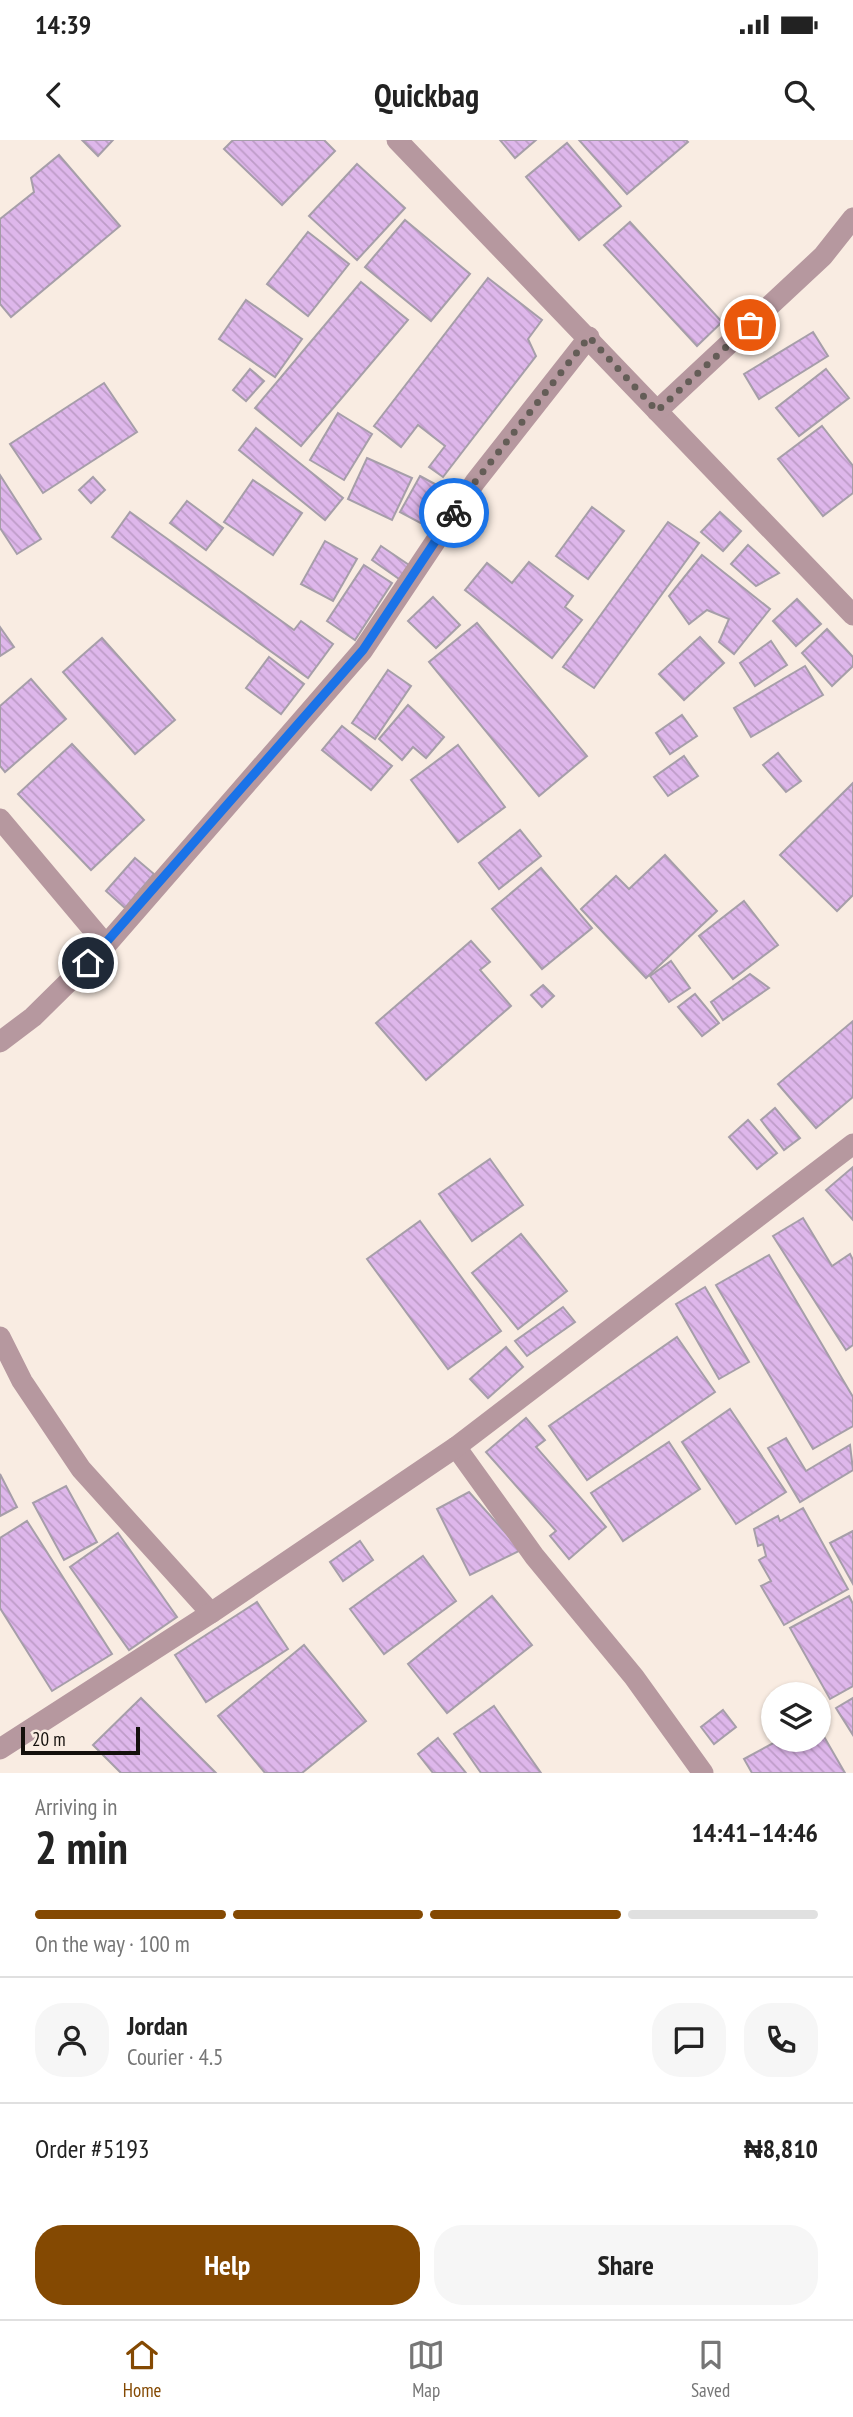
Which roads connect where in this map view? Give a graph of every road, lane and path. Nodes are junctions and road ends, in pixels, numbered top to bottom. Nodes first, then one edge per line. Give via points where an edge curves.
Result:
1 (397, 140) edge
2 (853, 218) edge
3 (589, 337) junction
4 (657, 411) junction
5 (853, 615) edge
6 (0, 819) edge
7 (106, 944) junction
8 (0, 1042) edge
9 (853, 1144) edge
10 (0, 1337) edge
11 (456, 1447) junction
12 (211, 1613) junction
13 (0, 1749) edge
14 (703, 1773) edge

1 - 3 street
2 - 4 street via 823,256
3 - 4 street
3 - 7 street via 475,482 363,650
4 - 5 street
6 - 7 street
7 - 8 street via 33,1017
9 - 11 street
10 - 12 street via 22,1381 81,1469
11 - 12 street
11 - 14 street via 534,1557 635,1677
12 - 13 street

